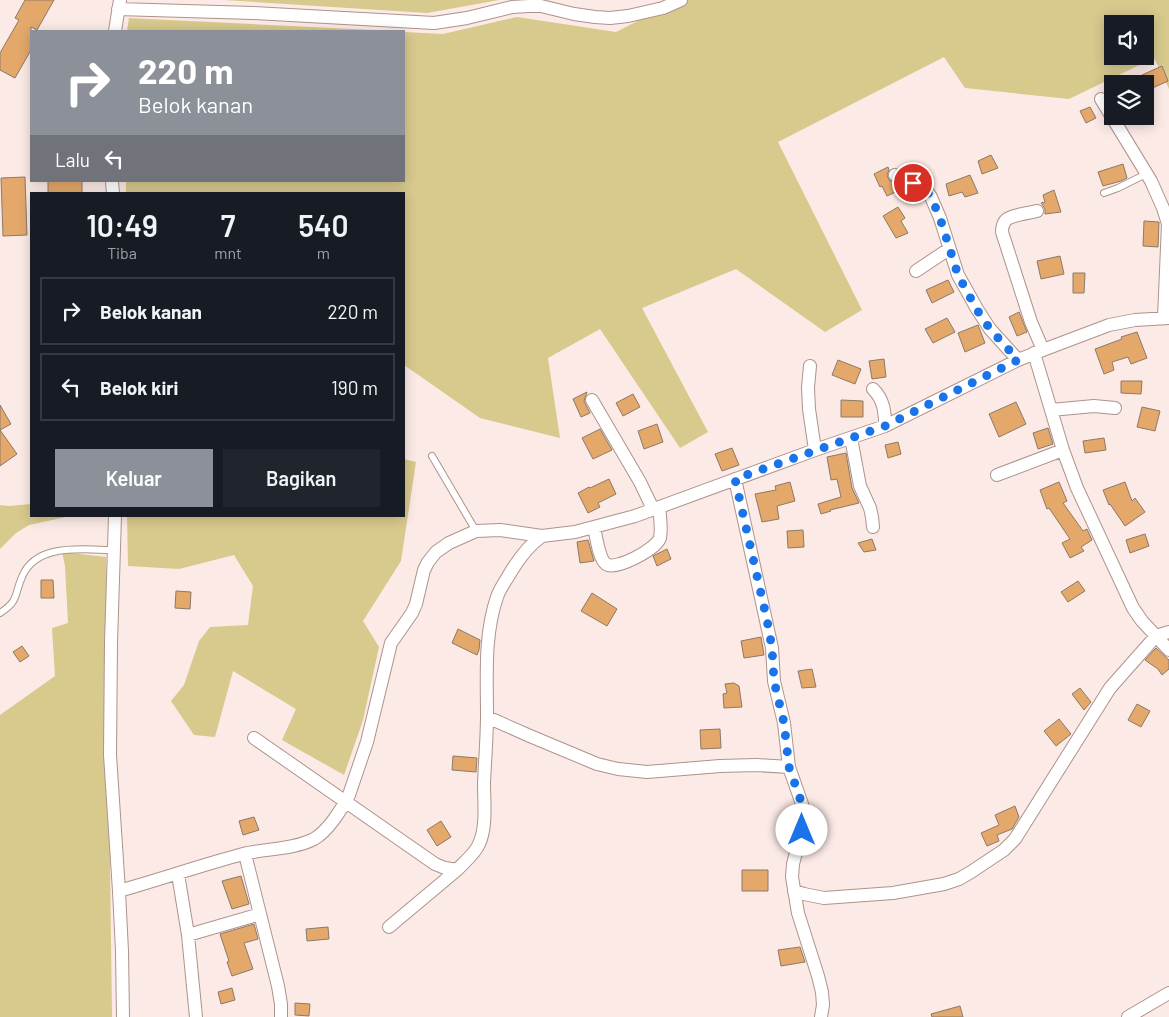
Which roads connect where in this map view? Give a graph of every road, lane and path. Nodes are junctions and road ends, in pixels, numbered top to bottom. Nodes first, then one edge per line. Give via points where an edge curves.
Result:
1 (681, 0) edge
2 (119, 4) edge
3 (114, 30) edge
4 (1101, 99) dead end
5 (1146, 174) junction
6 (895, 176) dead end
7 (1104, 193) dead end
8 (1037, 211) dead end
9 (1168, 224) edge
10 (949, 249) junction
11 (916, 271) dead end
12 (1166, 318) edge
13 (1039, 352) junction
14 (1018, 360) junction
15 (810, 366) dead end
16 (873, 389) dead end
17 (592, 400) dead end
18 (1115, 408) dead end
19 (1052, 410) junction
20 (885, 426) junction
21 (851, 438) junction
22 (815, 450) junction
23 (1063, 450) junction
24 (432, 456) dead end
25 (997, 475) dead end
26 (735, 479) junction
27 (656, 508) junction
28 (115, 517) edge
29 (594, 527) junction
30 (873, 527) dead end
31 (476, 531) junction
32 (542, 536) junction
33 (114, 550) junction
34 (0, 613) edge
35 (1169, 632) edge
36 (1156, 636) junction
37 (1169, 650) edge
38 (487, 717) junction
39 (254, 738) dead end
40 (789, 767) junction
41 (346, 802) junction
42 (245, 854) junction
43 (456, 870) junction
44 (178, 874) junction
45 (794, 891) junction
46 (119, 892) junction
47 (260, 914) junction
48 (389, 927) dead end
49 (188, 935) junction
50 (1169, 993) edge
51 (123, 1017) edge
52 (196, 1017) edge
53 (281, 1017) edge
54 (821, 1017) edge
55 (1128, 1017) edge

1 - 2 street via 628,16 595,18 529,6 434,22
2 - 3 street
4 - 5 street
5 - 7 lane
5 - 9 street
6 - 10 street via 927,191 940,218
8 - 13 street via 1008,218 1002,232
9 - 12 street
10 - 11 street
10 - 14 street via 958,275 977,310
12 - 13 street via 1109,325
13 - 14 street
13 - 19 street
14 - 20 street
15 - 22 street via 809,409
16 - 20 street via 884,407
17 - 27 street
18 - 19 street via 1094,406
19 - 23 street
20 - 21 street
21 - 22 street
21 - 30 street via 860,486 870,508
22 - 26 street
23 - 25 street
23 - 36 street via 1126,595
24 - 31 lane
26 - 27 street
26 - 40 street via 772,648 774,681 784,723
27 - 29 street
27 - 29 street via 661,522 657,543 615,566 604,562
28 - 33 street
29 - 32 street
31 - 32 street via 500,530
31 - 41 street via 436,552 424,570 416,604 389,650 367,742
32 - 38 street via 532,543 498,595 486,657
33 - 34 lane via 65,549 42,556 25,571 13,604
33 - 46 street via 110,755
35 - 36 street
36 - 37 street
36 - 45 street via 1110,688 1015,839 994,858 959,879 893,893 824,898
38 - 40 street via 597,764 618,769 647,772 720,766
38 - 43 street via 483,830 474,852
39 - 41 street
40 - 45 street via 804,813 793,864
41 - 42 street via 330,825 315,838
41 - 43 street via 435,864
42 - 44 street
42 - 47 street
43 - 48 street
44 - 46 street
44 - 49 street
45 - 54 street via 822,992
46 - 51 street
47 - 49 street
47 - 53 street via 278,986
49 - 52 street
50 - 55 street

